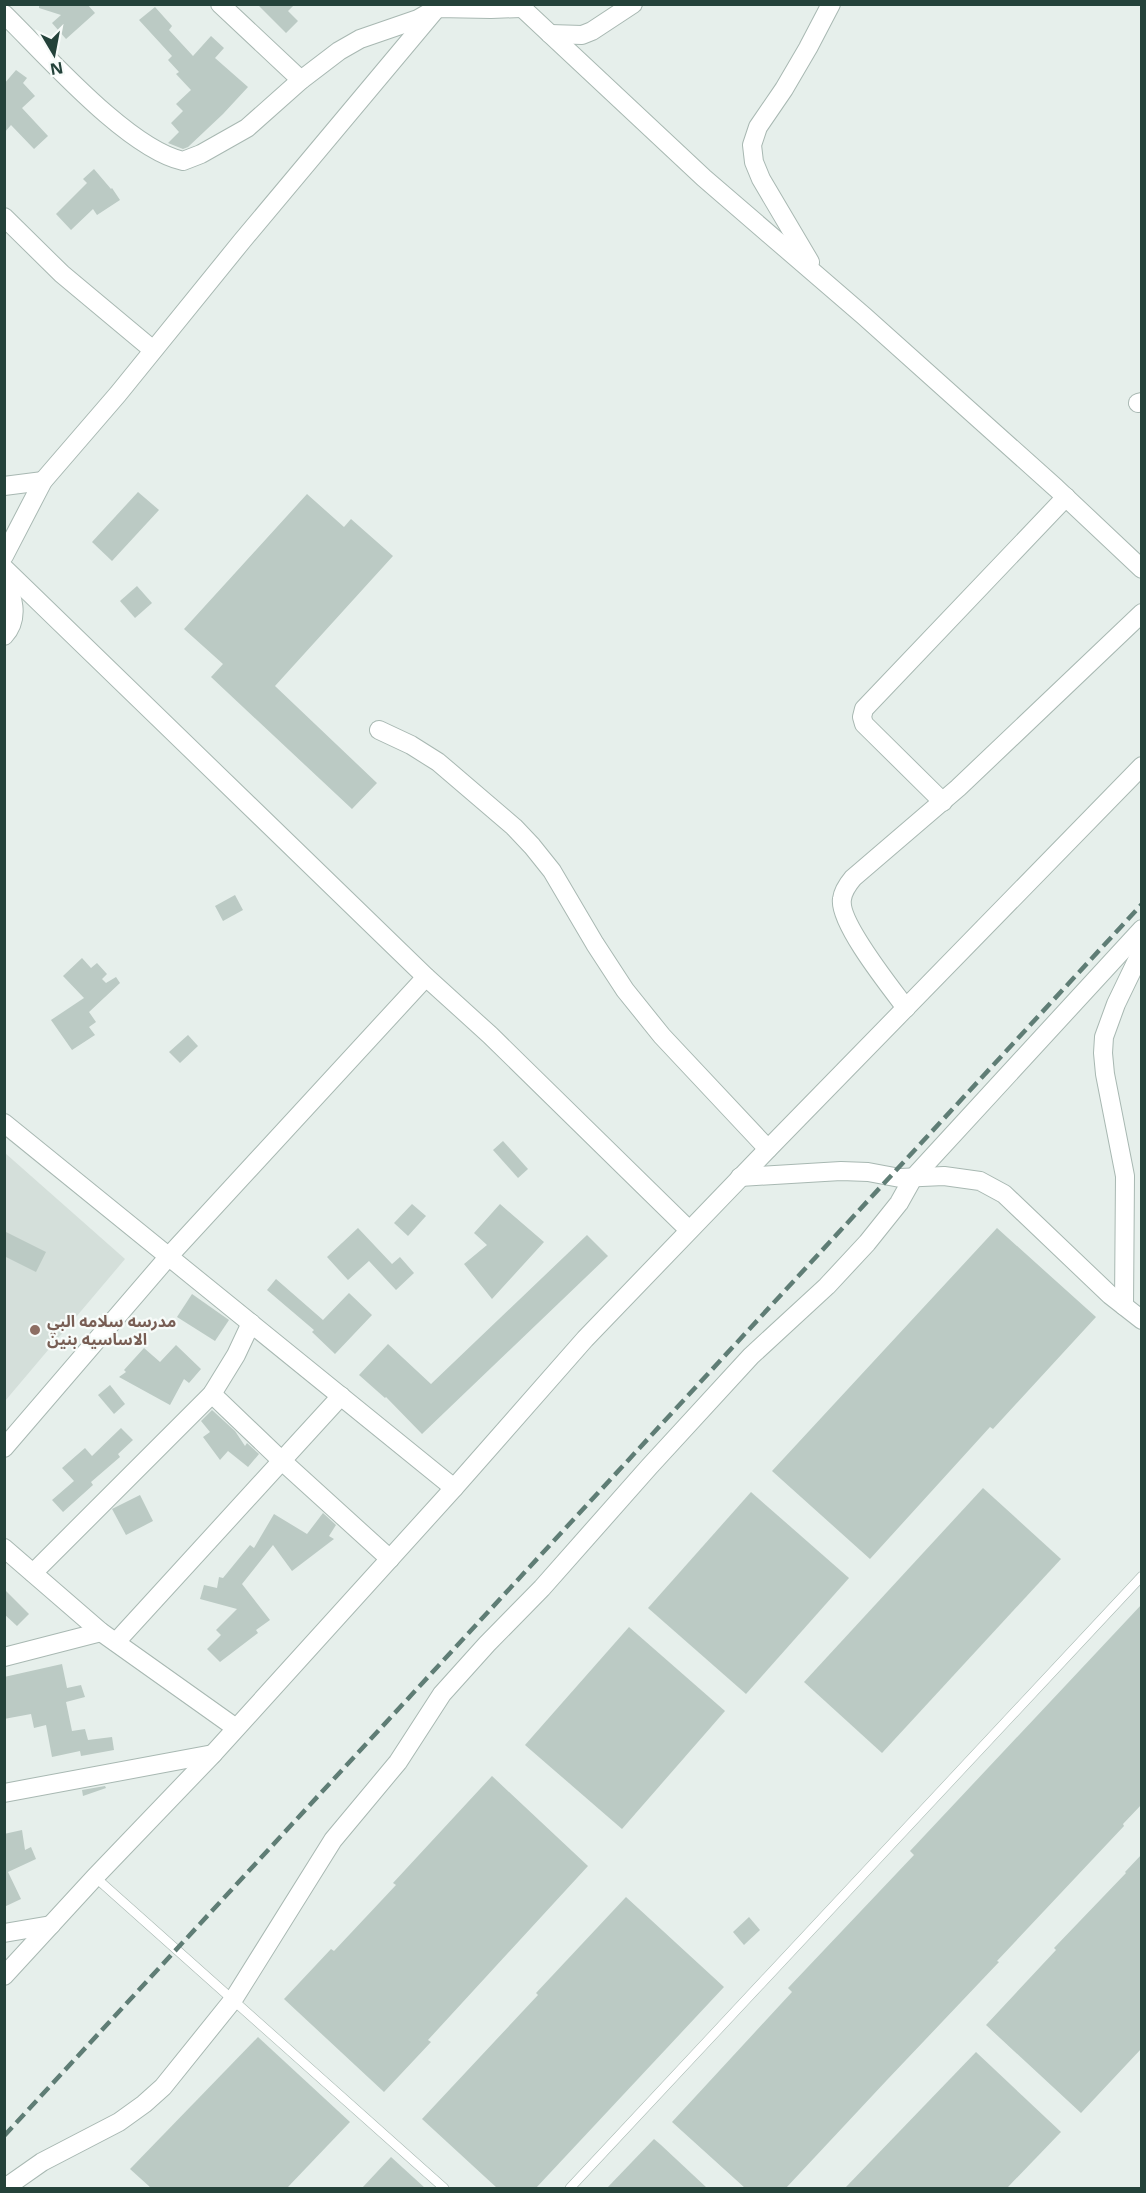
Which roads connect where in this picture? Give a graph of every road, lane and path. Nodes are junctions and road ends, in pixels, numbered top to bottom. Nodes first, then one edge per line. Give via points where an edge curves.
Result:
1 (220, 4) edge
2 (633, 4) edge
3 (831, 4) edge
4 (519, 6) edge
5 (437, 8) junction
6 (4, 14) edge
7 (550, 34) junction
8 (301, 80) junction
9 (4, 217) edge
10 (818, 277) junction
11 (153, 350) junction
12 (43, 481) junction
13 (4, 486) edge
14 (1066, 497) junction
15 (4, 556) edge
16 (4, 568) edge
17 (1142, 569) edge
18 (4, 576) edge
19 (9, 607) edge
20 (1142, 613) edge
21 (4, 636) edge
22 (379, 730) dead end
23 (1142, 766) edge
24 (943, 801) junction
25 (1142, 929) edge
26 (1142, 950) edge
27 (426, 977) junction
28 (906, 1008) junction
29 (4, 1123) edge
30 (768, 1149) junction
31 (740, 1177) junction
32 (913, 1178) junction
33 (689, 1230) junction
34 (169, 1257) junction
35 (1124, 1306) junction
36 (1142, 1320) edge
37 (251, 1323) junction
38 (212, 1394) junction
39 (341, 1396) junction
40 (4, 1448) edge
41 (281, 1460) junction
42 (454, 1488) junction
43 (4, 1548) edge
44 (390, 1559) junction
45 (33, 1573) junction
46 (1142, 1576) edge
47 (108, 1637) junction
48 (4, 1657) edge
49 (236, 1728) junction
50 (213, 1754) junction
51 (4, 1793) edge
52 (95, 1877) junction
53 (51, 1925) junction
54 (4, 1933) edge
55 (4, 1976) edge
56 (233, 2000) junction
57 (5, 2188) edge
58 (444, 2188) edge
59 (570, 2188) edge

1 - 8 street
2 - 7 street via 582,35
3 - 10 street via 758,127 752,145 761,179
4 - 5 street
4 - 7 street
5 - 8 street via 418,19 360,39
5 - 11 street
6 - 8 street via 111,119 176,160 201,154 247,128
7 - 10 street via 704,178
9 - 11 street via 63,274
10 - 14 street
11 - 12 street
12 - 13 street
12 - 15 street
14 - 17 street
14 - 24 street via 862,713 864,724
16 - 27 street
18 - 19 street
19 - 21 street via 13,622
20 - 24 street
22 - 30 street via 438,762 532,846 552,871 626,990 662,1036
23 - 28 street
24 - 28 street via 853,878 841,901 845,918
25 - 32 street
26 - 35 street via 1116,1004 1104,1037 1103,1053 1125,1176
27 - 33 street
27 - 34 street
28 - 30 street
29 - 34 street
30 - 31 street
31 - 32 street via 841,1171
31 - 33 street
32 - 35 street via 963,1177 1004,1194
32 - 56 street via 899,1203 867,1243 751,1356 442,1695 398,1762 333,1840
33 - 42 street
34 - 37 street
34 - 40 street
35 - 36 street
37 - 38 street
37 - 39 street
38 - 41 street
38 - 45 street
39 - 41 street
39 - 42 street
41 - 44 street
41 - 47 street
42 - 44 street
43 - 45 street
44 - 49 street
45 - 47 street
46 - 59 lane
47 - 48 street
47 - 49 street
49 - 50 street
50 - 51 street
50 - 52 street
52 - 53 street
52 - 56 lane
53 - 54 street
53 - 55 street
56 - 57 street via 163,2087 144,2104 119,2122 42,2162
56 - 58 lane

